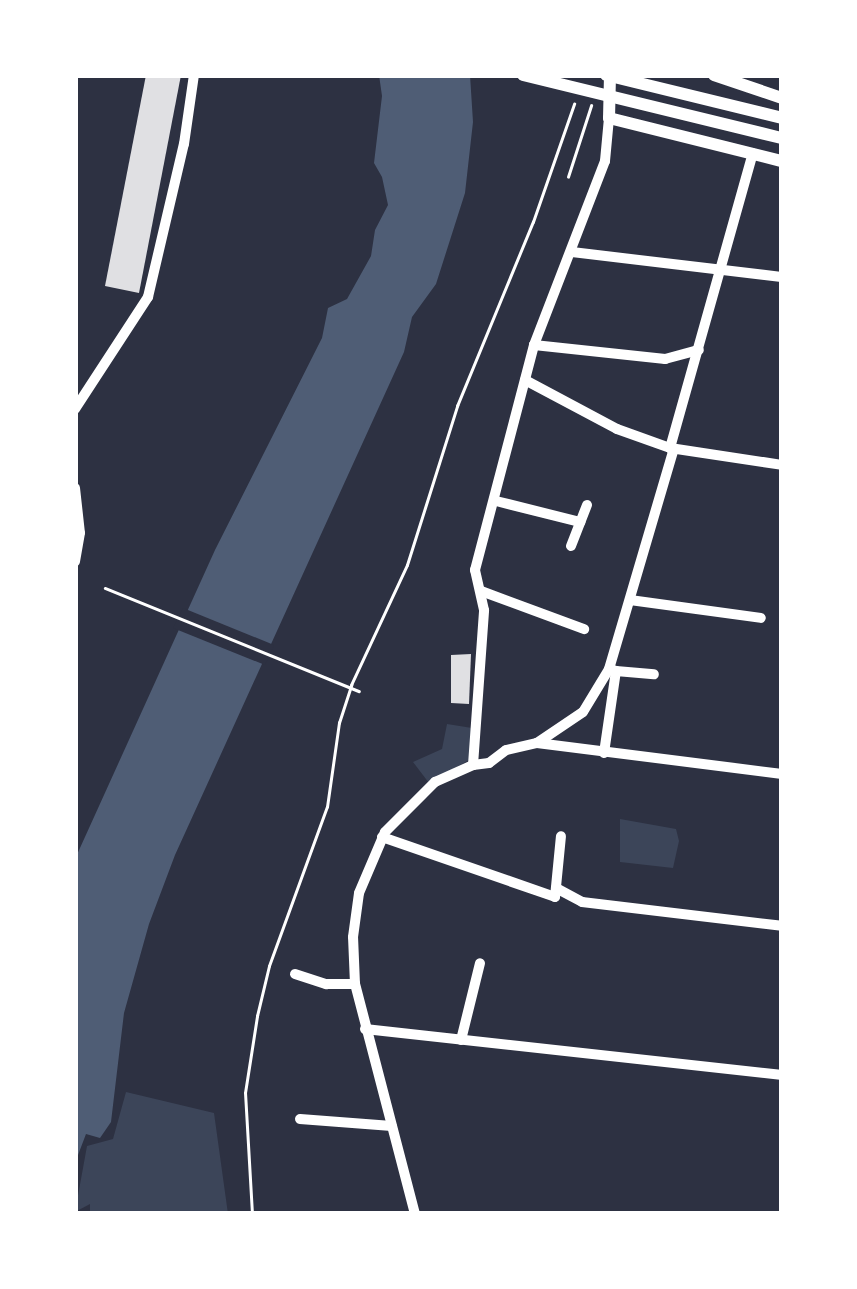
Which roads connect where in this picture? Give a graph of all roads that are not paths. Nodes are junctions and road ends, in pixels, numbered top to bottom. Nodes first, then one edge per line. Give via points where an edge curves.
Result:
1 (194, 75) edge
2 (523, 75) edge
3 (608, 75) edge
4 (714, 75) edge
5 (782, 98) edge
6 (609, 118) junction
7 (782, 118) edge
8 (782, 138) edge
9 (753, 154) junction
10 (782, 160) edge
11 (572, 252) junction
12 (720, 270) junction
13 (782, 278) edge
14 (534, 345) junction
15 (699, 350) junction
16 (525, 380) junction
17 (75, 410) edge
18 (672, 448) junction
19 (782, 465) edge
20 (75, 488) edge
21 (496, 501) junction
22 (587, 505) dead end
23 (580, 522) junction
24 (571, 546) dead end
25 (75, 562) edge
26 (481, 591) junction
27 (630, 600) junction
28 (760, 618) dead end
29 (584, 629) dead end
30 (612, 670) junction
31 (654, 674) dead end
32 (537, 743) junction
33 (604, 753) junction
34 (472, 765) junction
35 (782, 774) edge
36 (561, 836) dead end
37 (382, 837) junction
38 (556, 888) junction
39 (782, 926) edge
40 (480, 963) dead end
41 (295, 974) dead end
42 (355, 984) junction
43 (365, 1029) junction
44 (461, 1040) junction
45 (782, 1075) edge
46 (300, 1119) dead end
47 (392, 1126) junction
48 (414, 1214) edge

1 - 17 street via 148,296
2 - 8 street
3 - 6 street
3 - 7 street
4 - 5 street
6 - 9 street
6 - 11 street via 606,162
9 - 10 street
9 - 12 street
11 - 12 street
11 - 14 street
12 - 13 street
12 - 15 street
14 - 15 street via 665,359
14 - 16 street
15 - 18 street
16 - 18 street via 616,429
16 - 21 street
18 - 19 street
18 - 27 street
20 - 25 street
21 - 23 street
21 - 26 street via 474,570
22 - 23 street
23 - 24 street
26 - 29 street
26 - 34 street via 480,711
27 - 28 street
27 - 30 street
30 - 31 street
30 - 32 street via 583,712
30 - 33 street
32 - 33 street
32 - 34 street
33 - 35 street
34 - 37 street via 435,782
36 - 38 street
37 - 38 street via 555,898
37 - 42 street via 359,893
38 - 39 street via 582,902
40 - 44 street
41 - 42 street
42 - 43 street
43 - 44 street
43 - 47 street
44 - 45 street
46 - 47 street
47 - 48 street

